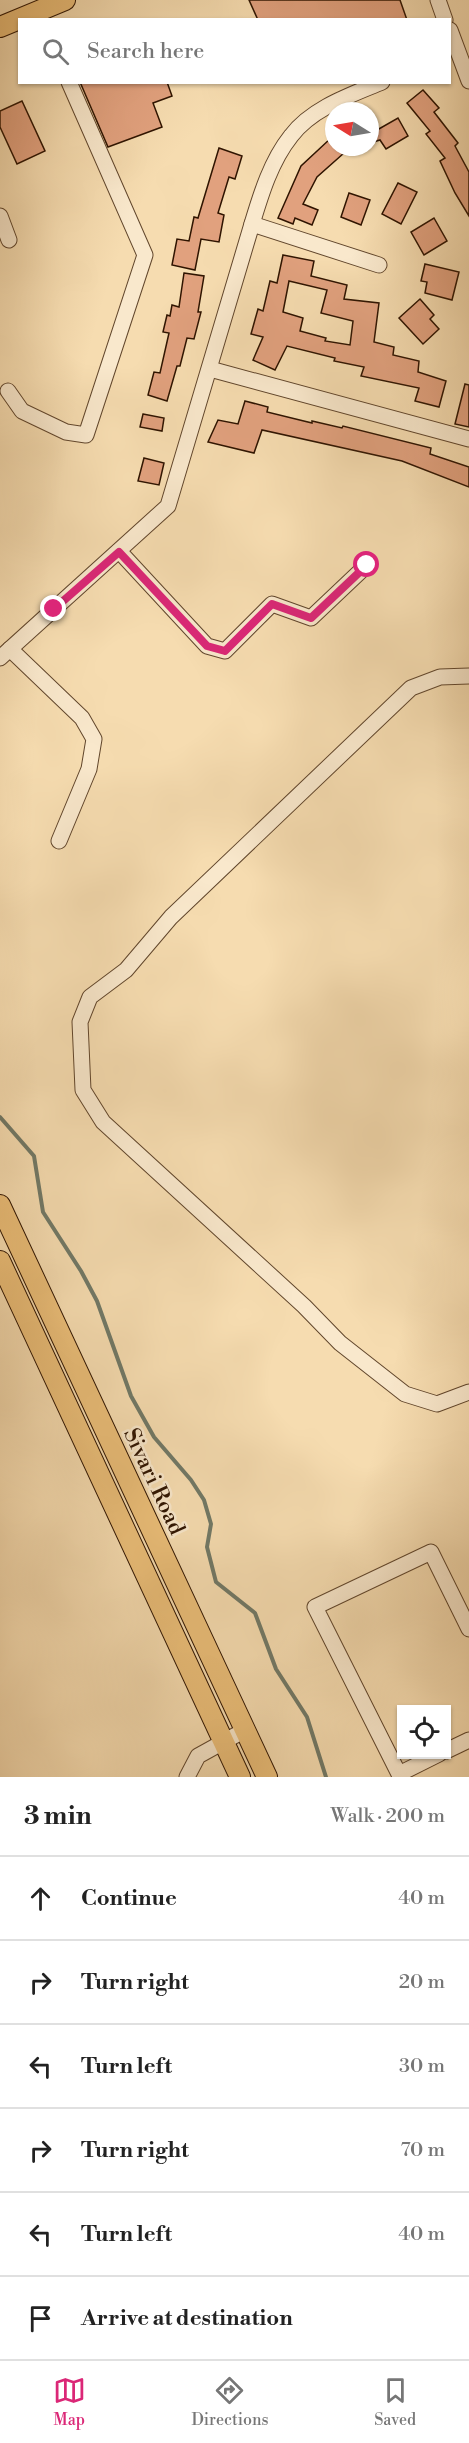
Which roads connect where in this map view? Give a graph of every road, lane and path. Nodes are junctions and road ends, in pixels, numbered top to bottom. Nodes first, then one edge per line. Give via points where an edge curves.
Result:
1 (65, 0) edge
2 (438, 0) edge
3 (39, 16) edge
4 (445, 18) edge
5 (18, 22) edge
6 (0, 27) edge
7 (451, 36) edge
8 (454, 54) edge
9 (469, 81) edge
10 (70, 84) edge
11 (377, 84) edge
12 (0, 216) edge
13 (252, 224) junction
14 (9, 240) dead end
15 (379, 265) dead end
16 (210, 369) junction
17 (8, 391) dead end
18 (469, 439) edge
19 (119, 552) junction
20 (367, 565) dead end
21 (5, 653) edge
22 (469, 676) edge
23 (59, 841) dead end
24 (0, 1205) edge
25 (0, 1261) edge
26 (469, 1392) edge
27 (469, 1629) edge
28 (245, 1730) junction
29 (469, 1740) edge
30 (224, 1741) junction
31 (451, 1749) edge
32 (431, 1759) edge
33 (188, 1777) edge
34 (240, 1777) edge
35 (267, 1777) edge

1 - 3 main road
2 - 4 street
5 - 6 main road
7 - 8 street
8 - 9 street
10 - 17 street via 145,255 86,435 66,432 22,411
11 - 13 street via 343,98 291,134 263,187
12 - 14 street
13 - 15 street
13 - 16 street
16 - 18 street
16 - 19 street via 168,506
19 - 20 street via 207,646 225,651 272,604 311,618
19 - 21 street
21 - 23 street via 82,718 94,739 89,769
22 - 26 street via 440,677 411,688 171,916 126,970 90,997 80,1022 83,1090 103,1122 340,1343 405,1394 437,1404
24 - 28 main road, Sivari Road
25 - 30 main road
27 - 32 street via 431,1552 315,1607 399,1774
28 - 30 street
28 - 35 main road, Sivari Road
29 - 31 street
30 - 33 street via 198,1756
30 - 34 main road

